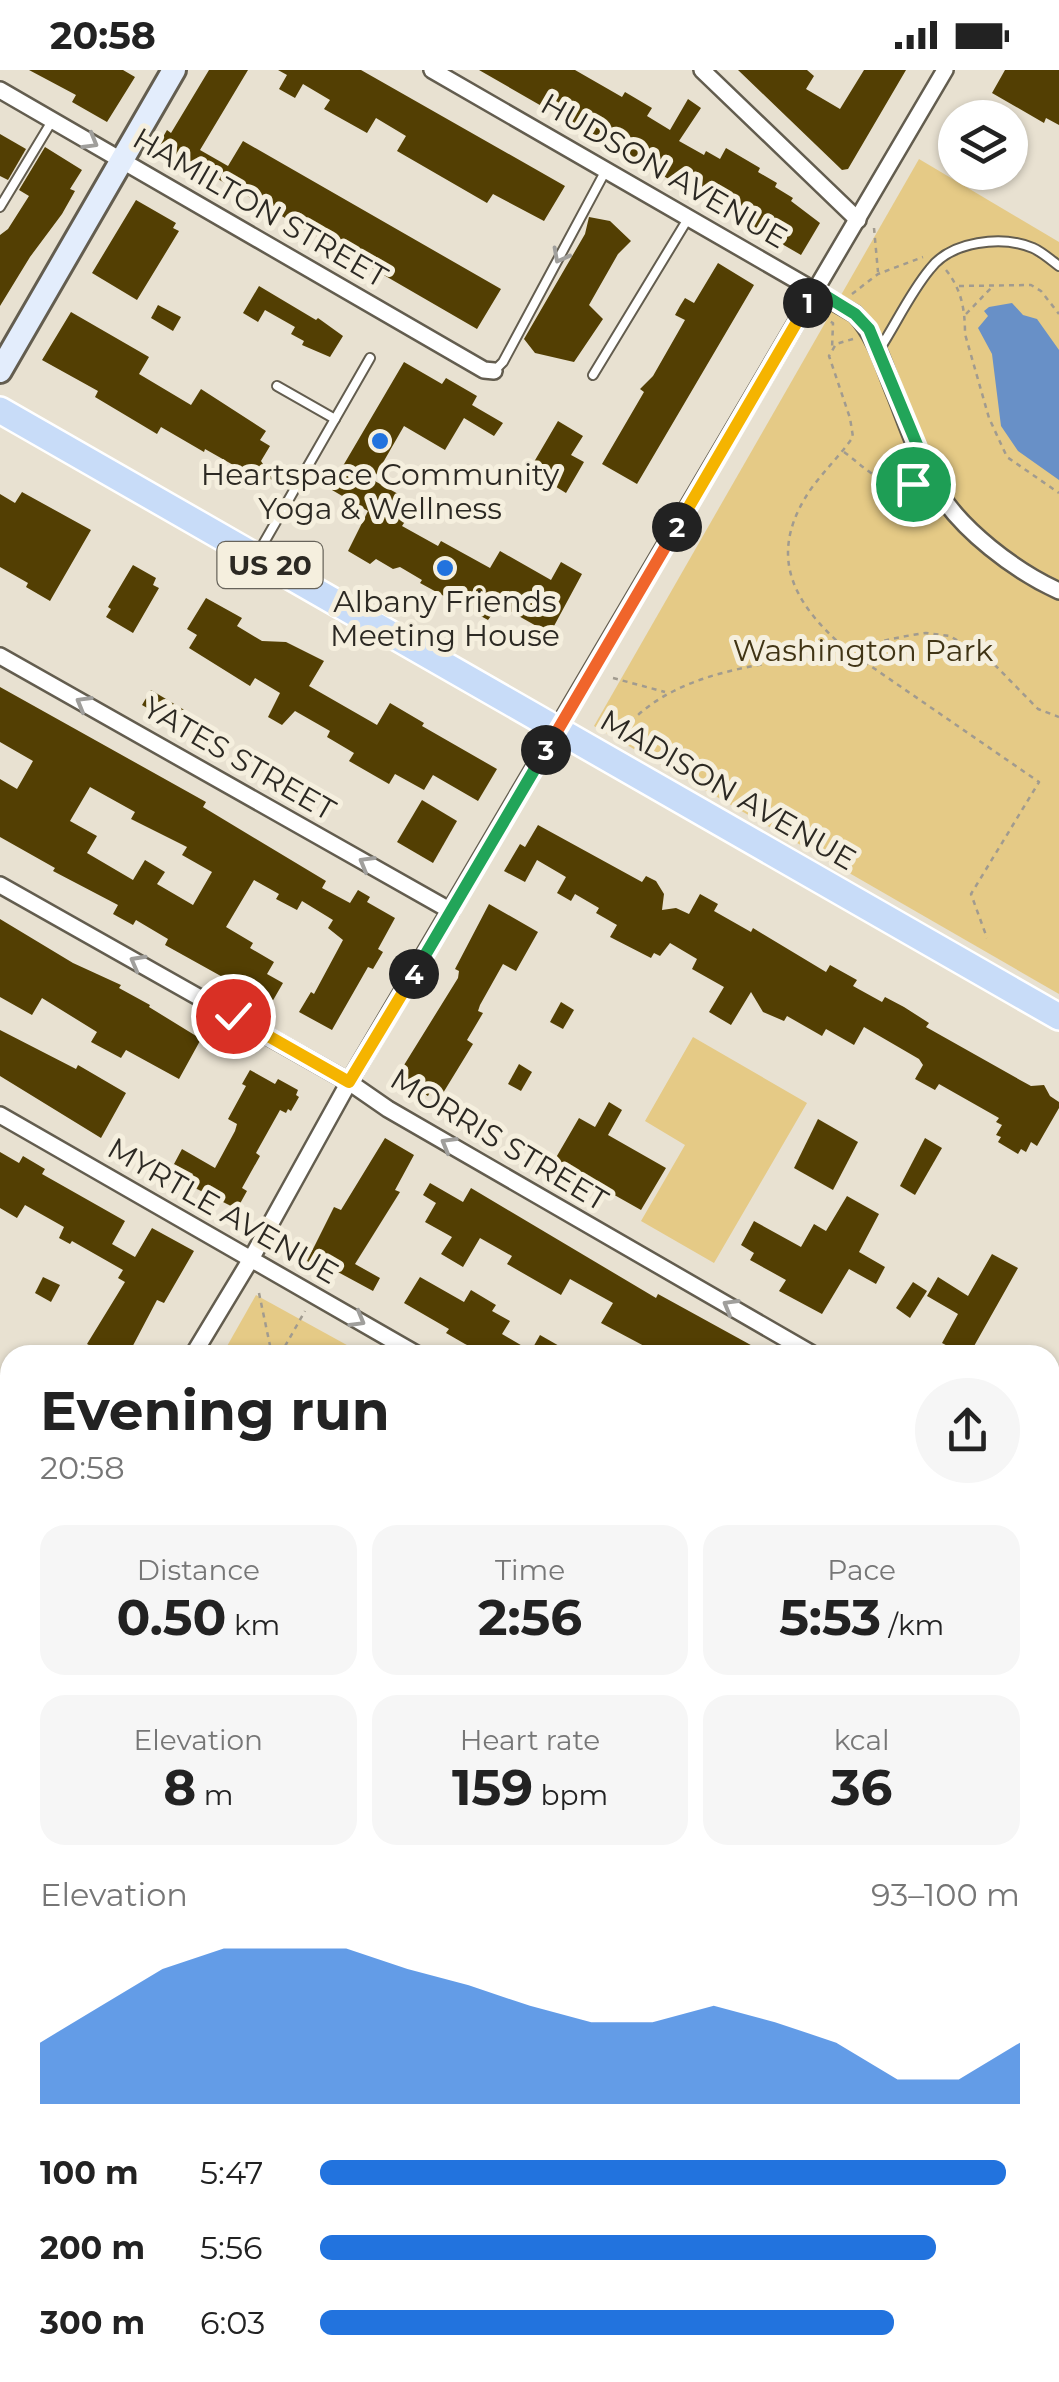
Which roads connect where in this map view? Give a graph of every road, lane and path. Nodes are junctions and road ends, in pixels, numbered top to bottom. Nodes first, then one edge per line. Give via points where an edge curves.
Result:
1 (174, 70) edge
2 (432, 70) edge
3 (702, 70) edge
4 (944, 70) edge
5 (0, 90) edge
6 (52, 120) junction
7 (122, 160) junction
8 (606, 170) junction
9 (0, 207) edge
10 (689, 217) junction
11 (858, 220) junction
12 (874, 228) dead end
13 (938, 260) junction
14 (1059, 266) edge
15 (878, 274) junction
16 (959, 286) junction
17 (993, 286) junction
18 (816, 290) junction
19 (840, 303) junction
20 (1059, 314) edge
21 (965, 316) junction
22 (822, 317) dead end
23 (877, 345) junction
24 (832, 350) junction
25 (370, 358) dead end
26 (0, 371) edge
27 (494, 371) joint
28 (593, 375) dead end
29 (277, 386) dead end
30 (0, 410) edge
31 (335, 420) junction
32 (843, 451) junction
33 (930, 476) junction
34 (1059, 493) edge
35 (256, 557) junction
36 (1059, 591) edge
37 (846, 648) junction
38 (0, 656) edge
39 (613, 678) dead end
40 (667, 692) junction
41 (1059, 719) edge
42 (624, 729) dead end
43 (558, 730) junction
44 (0, 885) edge
45 (451, 911) junction
46 (987, 938) dead end
47 (1059, 1018) edge
48 (349, 1082) junction
49 (0, 1115) edge
50 (252, 1259) junction
51 (259, 1293) dead end
52 (305, 1310) dead end
53 (200, 1345) edge
54 (270, 1345) edge
55 (286, 1345) edge
56 (401, 1345) edge
57 (797, 1345) edge

1 - 7 street
2 - 8 street, HUDSON AVENUE
3 - 11 street
4 - 11 street
5 - 6 street, HAMILTON STREET
6 -> 7 street, HAMILTON STREET
6 - 9 lane
7 - 26 street
7 - 27 street, HAMILTON STREET
8 - 10 street, HUDSON AVENUE
8 -> 27 lane
10 - 18 street, HUDSON AVENUE
10 - 28 lane
11 - 18 street
12 - 15 path
13 - 14 lane via 971,245 1011,242 1035,248
13 - 15 path via 921,256
13 - 16 path
13 - 23 lane
15 - 19 path
16 - 17 path
16 - 21 path
17 - 20 path via 1031,285
17 - 21 path
18 - 19 street, HUDSON AVENUE
18 - 43 street
19 - 23 street, HUDSON AVENUE
21 - 34 path via 964,334 996,439 1006,457
22 - 24 path via 833,323
23 - 24 path via 846,340
23 - 33 street
24 - 32 path via 831,368 853,438
25 - 31 lane
29 - 31 lane
30 - 35 main road, MADISON AVENUE / US 20
31 - 35 lane
32 - 33 path via 882,482 900,486
32 - 37 path via 794,520 787,564 802,603
33 - 36 street via 958,516 1006,561
35 - 43 main road, MADISON AVENUE / US 20
37 - 40 path via 734,669
37 - 41 path via 926,633 950,636 990,660 1038,709
37 - 46 path via 1039,782 971,894
45 -> 38 street, YATES STREET
39 - 40 path
40 - 42 path
43 - 45 street
43 - 47 main road, MADISON AVENUE / US 20
48 -> 44 street, MORRIS STREET
45 - 48 street
48 - 50 street
57 -> 48 street, MORRIS STREET
49 - 50 street, MYRTLE AVENUE
50 - 53 street
50 -> 56 street, MYRTLE AVENUE
51 - 54 path
52 - 55 path

